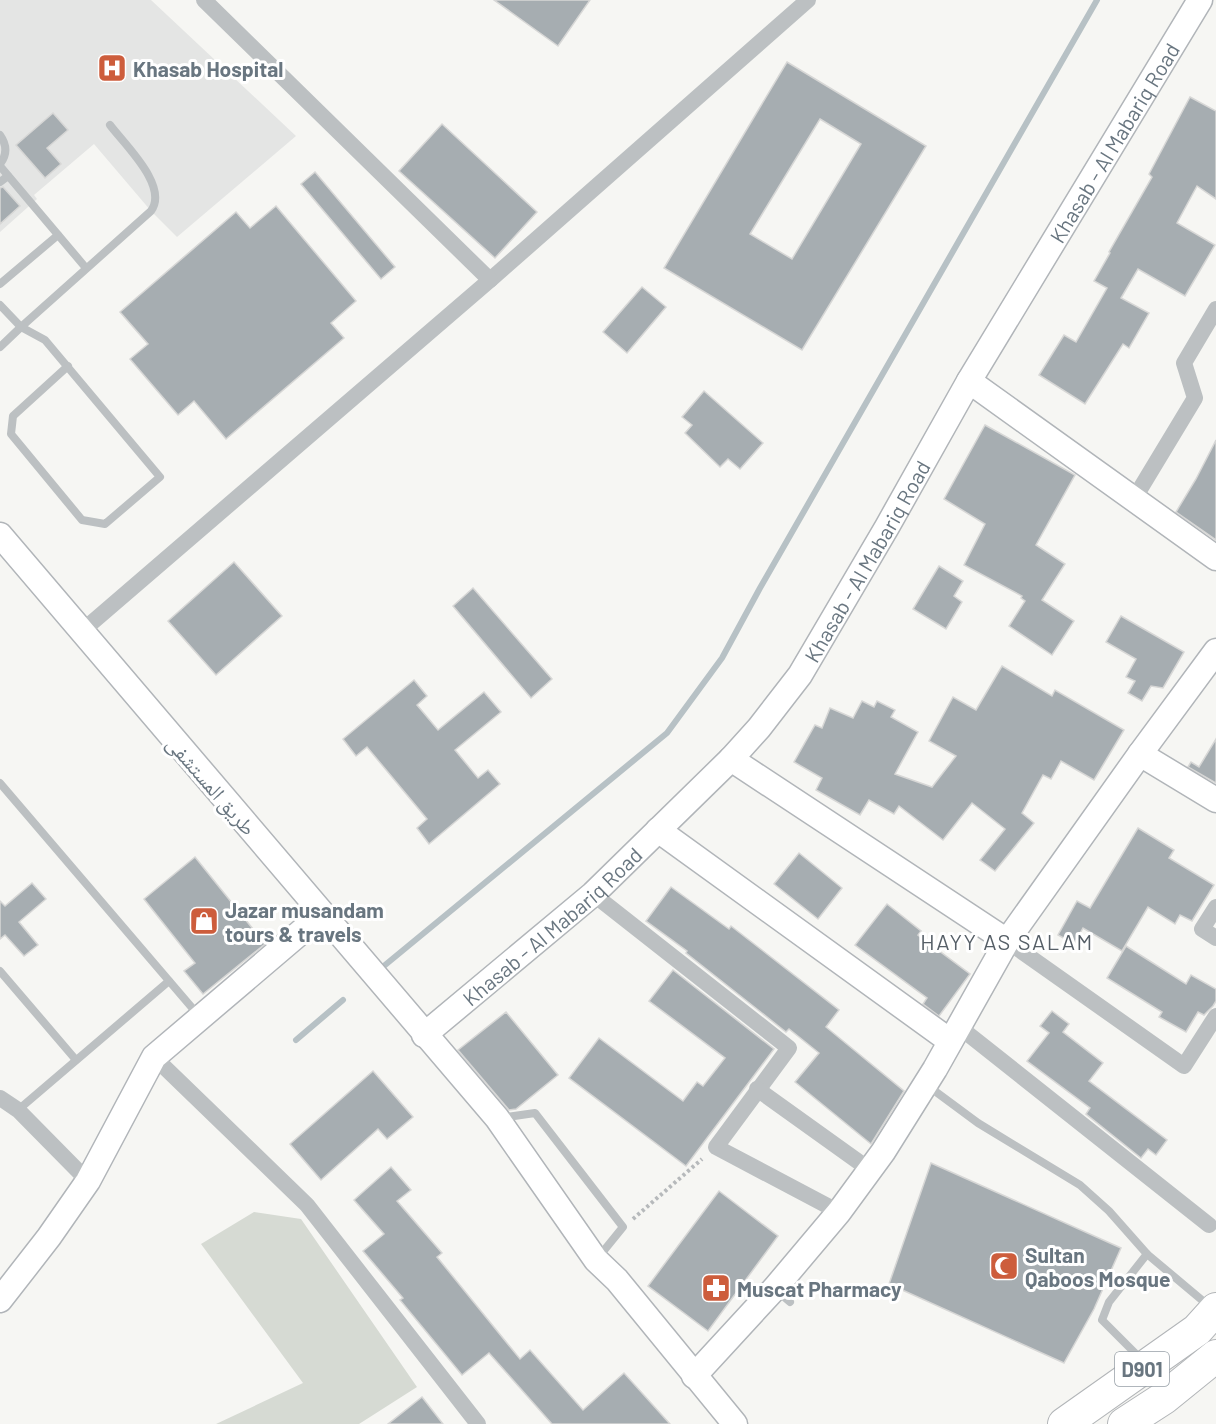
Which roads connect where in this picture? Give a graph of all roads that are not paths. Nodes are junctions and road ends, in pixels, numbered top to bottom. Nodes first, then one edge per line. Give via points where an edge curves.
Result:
1 (204, 0) edge
2 (808, 0) edge
3 (1200, 0) edge
4 (110, 125) dead end
5 (0, 135) edge
6 (0, 165) edge
7 (8, 176) junction
8 (0, 182) edge
9 (58, 235) junction
10 (86, 268) junction
11 (490, 280) junction
12 (0, 284) edge
13 (0, 305) edge
14 (1216, 309) edge
15 (21, 327) junction
16 (0, 347) edge
17 (68, 366) junction
18 (969, 381) junction
19 (1134, 499) junction
20 (0, 535) edge
21 (1216, 558) edge
22 (81, 632) junction
23 (1216, 651) edge
24 (1140, 754) junction
25 (731, 759) junction
26 (0, 783) edge
27 (1216, 800) edge
28 (658, 830) junction
29 (593, 894) junction
30 (1216, 908) edge
31 (322, 914) junction
32 (1216, 938) edge
33 (1007, 941) junction
34 (0, 971) edge
35 (168, 981) junction
36 (1216, 1016) edge
37 (200, 1018) junction
38 (954, 1034) junction
39 (424, 1035) junction
40 (154, 1057) junction
41 (76, 1060) junction
42 (926, 1084) junction
43 (757, 1089) junction
44 (0, 1098) edge
45 (18, 1110) junction
46 (497, 1118) junction
47 (870, 1170) junction
48 (88, 1181) junction
49 (838, 1212) junction
50 (1209, 1225) dead end
51 (1147, 1254) junction
52 (596, 1260) junction
53 (0, 1300) edge
54 (1215, 1310) edge
55 (1216, 1356) edge
56 (1147, 1365) junction
57 (694, 1376) junction
58 (478, 1424) edge
59 (735, 1424) edge
60 (1064, 1424) edge
61 (1124, 1424) edge

1 - 11 street
2 - 11 street
3 - 18 street, Khasab - Al Mabariq Road
4 - 10 lane via 152,180 156,204
5 - 6 lane via 5,152
6 - 7 lane
7 - 8 lane
7 - 9 lane
9 - 10 lane
9 - 12 lane
10 - 15 lane
11 - 22 street
13 - 15 lane
14 - 19 street via 1184,363 1195,398
15 - 16 lane
15 - 17 lane via 45,340
17 - 17 lane via 160,477 105,524 82,520 11,434 13,416
18 - 19 street
18 - 25 street, Khasab - Al Mabariq Road via 800,675
19 - 21 street
20 - 22 street, طريق المستشفى
22 - 31 street, طريق المستشفى
23 - 24 street
24 - 27 street
24 - 33 street
25 - 28 street, Khasab - Al Mabariq Road
25 - 33 street
26 - 35 lane
28 - 29 street, Khasab - Al Mabariq Road
28 - 38 street
29 - 39 street, Khasab - Al Mabariq Road
29 - 43 street via 789,1048
30 - 32 street via 1202,929
31 - 37 street
31 - 39 street, طريق المستشفى
33 - 36 street via 1184,1066
33 - 38 street
34 - 41 lane
35 - 37 lane
35 - 41 lane
37 - 40 street
38 - 42 street
38 - 50 street
39 - 46 street, طريق المستشفى
40 - 48 street
40 - 58 street via 307,1204
41 - 45 lane
42 - 47 street
42 - 51 lane via 978,1123 1080,1185
43 - 47 street
43 - 49 street via 716,1147
44 - 45 street
45 - 48 street
46 - 52 street, طريق المستشفى
46 - 52 lane via 535,1113 623,1227
47 - 49 street
48 - 53 street
49 - 57 street via 782,1295
51 - 54 lane
51 - 56 lane via 1109,1302 1102,1320
52 - 57 street, طريق المستشفى via 617,1280
54 - 56 highway, D901 via 1197,1330
55 - 61 highway, D901 via 1160,1405
56 - 60 highway, D901
57 - 59 street, طريق المستشفى

